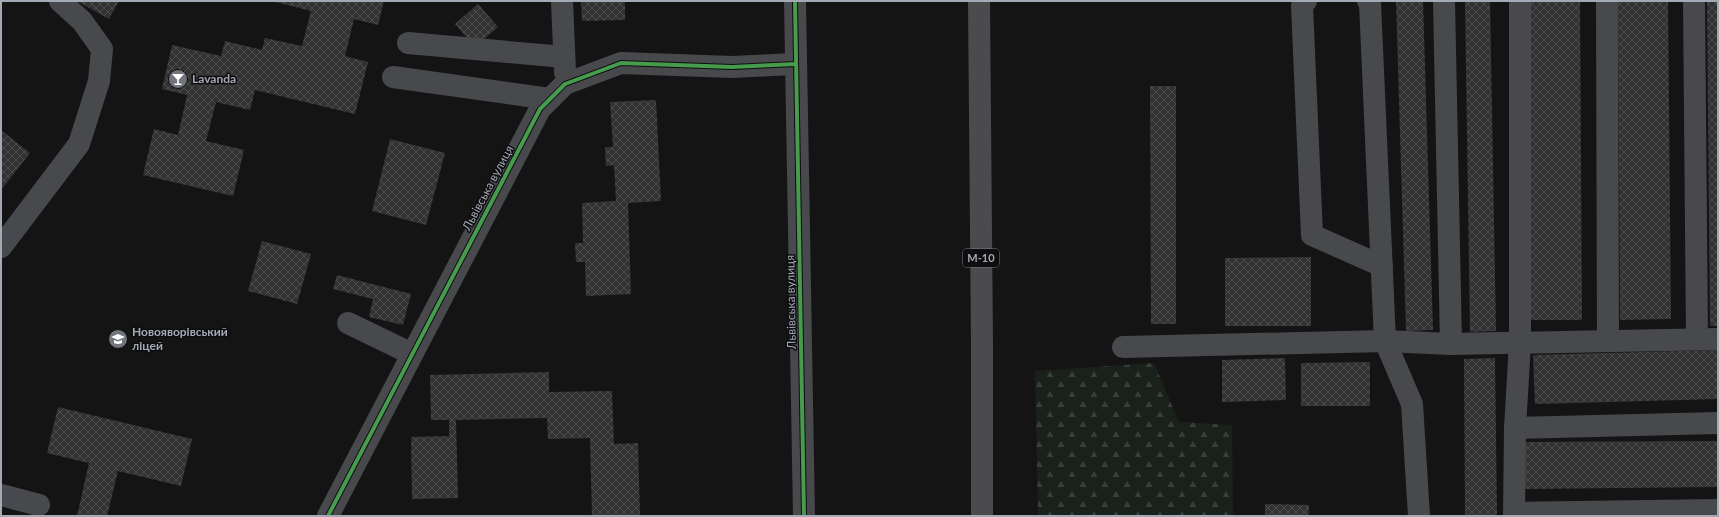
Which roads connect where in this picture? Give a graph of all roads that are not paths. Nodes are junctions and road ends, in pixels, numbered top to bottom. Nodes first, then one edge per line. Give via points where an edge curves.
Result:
1 (60, 1) edge
2 (562, 1) edge
3 (795, 1) edge
4 (979, 1) edge
5 (1306, 1) edge
6 (1368, 1) edge
7 (1444, 1) edge
8 (1520, 1) edge
9 (1607, 1) edge
10 (1694, 1) edge
11 (408, 43) dead end
12 (564, 57) junction
13 (796, 64) junction
14 (393, 77) dead end
15 (565, 84) junction
16 (550, 100) junction
17 (1, 247) edge
18 (1382, 266) junction
19 (348, 323) dead end
20 (1697, 339) junction
21 (1718, 339) edge
22 (1385, 341) junction
23 (1608, 341) junction
24 (1520, 343) junction
25 (1451, 344) junction
26 (1123, 347) dead end
27 (412, 354) junction
28 (1718, 423) edge
29 (1515, 428) junction
30 (1, 495) edge
31 (39, 505) dead end
32 (1718, 510) edge
33 (1514, 514) edge
34 (328, 516) edge
35 (804, 516) edge
36 (982, 516) edge
37 (1419, 516) edge

1 - 17 street via 82,21 102,48 99,81 79,144
2 - 12 street
3 - 13 street, Львівська вулиця
4 - 36 highway, М-10
5 - 18 street via 1302,6 1312,235
6 - 18 street
7 - 25 street
8 - 24 street
9 - 23 street
10 - 20 street
11 - 12 street
12 - 15 street
13 - 15 street, Львівська вулиця via 732,67 621,63
13 - 35 street, Львівська вулиця
14 - 16 street
15 - 16 street, Львівська вулиця
16 - 27 street, Львівська вулиця via 540,109
18 - 22 street
19 - 27 street
20 - 21 street
20 - 23 street
22 - 25 street
22 - 26 street
22 - 37 street via 1412,404
23 - 24 street
24 - 25 street
24 - 29 street
27 - 34 street, Львівська вулиця
28 - 29 street
29 - 33 street
30 - 31 street
32 - 33 street

